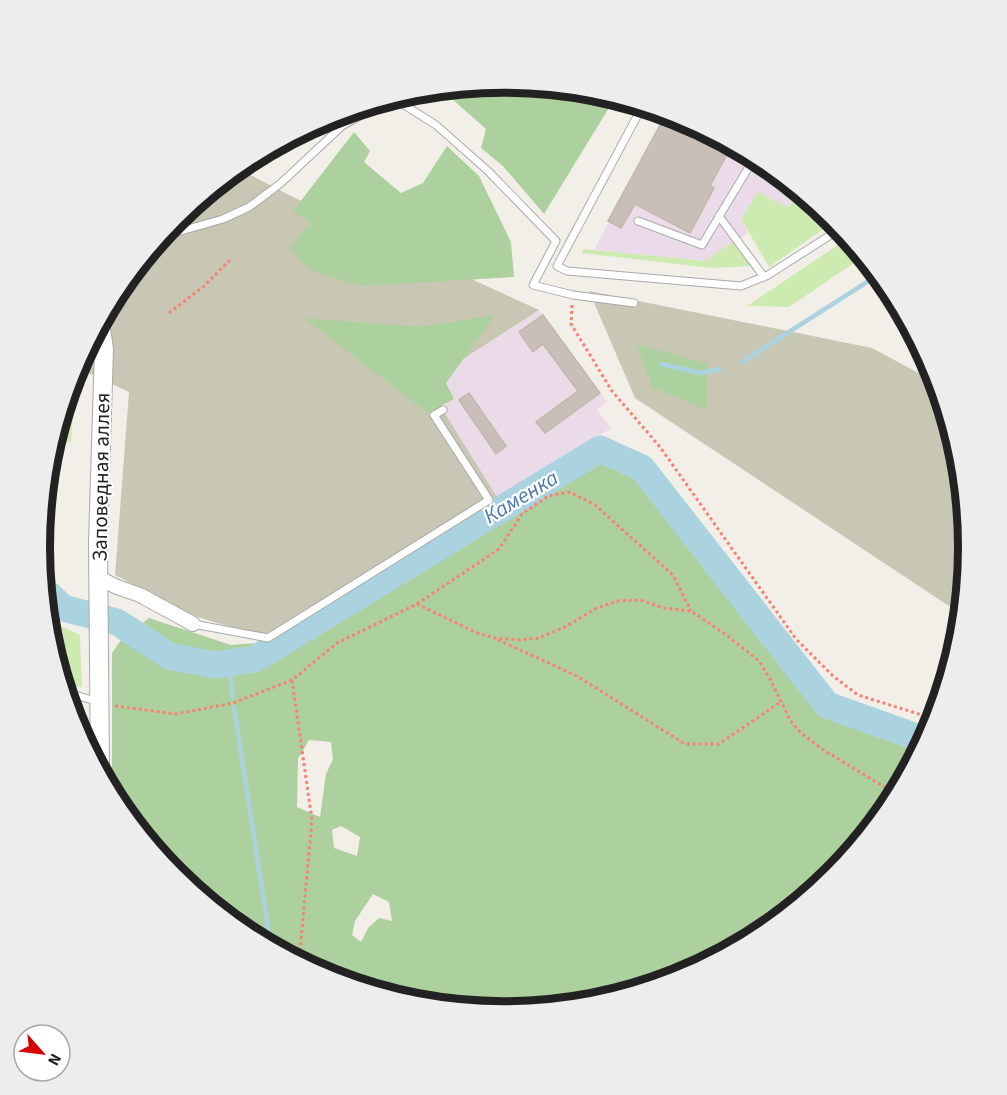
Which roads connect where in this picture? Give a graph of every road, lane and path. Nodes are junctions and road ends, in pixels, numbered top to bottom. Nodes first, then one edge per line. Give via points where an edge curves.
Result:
1 (403, 105) edge
2 (638, 114) edge
3 (353, 120) edge
4 (749, 166) edge
5 (719, 216) junction
6 (638, 221) dead end
7 (176, 232) edge
8 (832, 234) edge
9 (230, 260) dead end
10 (764, 277) junction
11 (573, 295) junction
12 (634, 303) dead end
13 (169, 313) dead end
14 (102, 335) edge
15 (443, 410) dead end
16 (99, 578) junction
17 (417, 604) junction
18 (691, 611) junction
19 (193, 624) joint
20 (495, 638) junction
21 (292, 680) junction
22 (75, 695) edge
23 (782, 701) junction
24 (99, 702) junction
25 (925, 716) edge
26 (100, 755) edge
27 (888, 789) edge
28 (300, 953) edge

1 - 11 lane via 445,132 556,241 533,285
2 - 10 lane via 557,266 567,271 725,286 741,286
3 - 7 lane via 249,207
4 - 5 lane
5 - 6 lane via 702,245
5 - 10 lane
8 - 10 lane
9 - 13 path
11 - 12 lane
11 - 25 path via 571,324 612,391 660,447 796,639 858,695
14 - 16 street, Заповедная аллея
15 - 19 lane via 434,415 489,500 268,638
16 - 19 street
16 - 24 street, Заповедная аллея
17 - 18 path via 499,549 522,514 548,496 570,492 595,506 673,575
17 - 20 path
17 - 21 path via 337,643
18 - 20 path via 640,600 617,601 539,638
18 - 23 path via 759,661
20 - 23 path via 577,676 685,744 719,744
21 - 24 path via 233,703 176,714
21 - 28 path via 312,820
22 - 24 lane
23 - 27 path via 801,733
24 - 26 street

